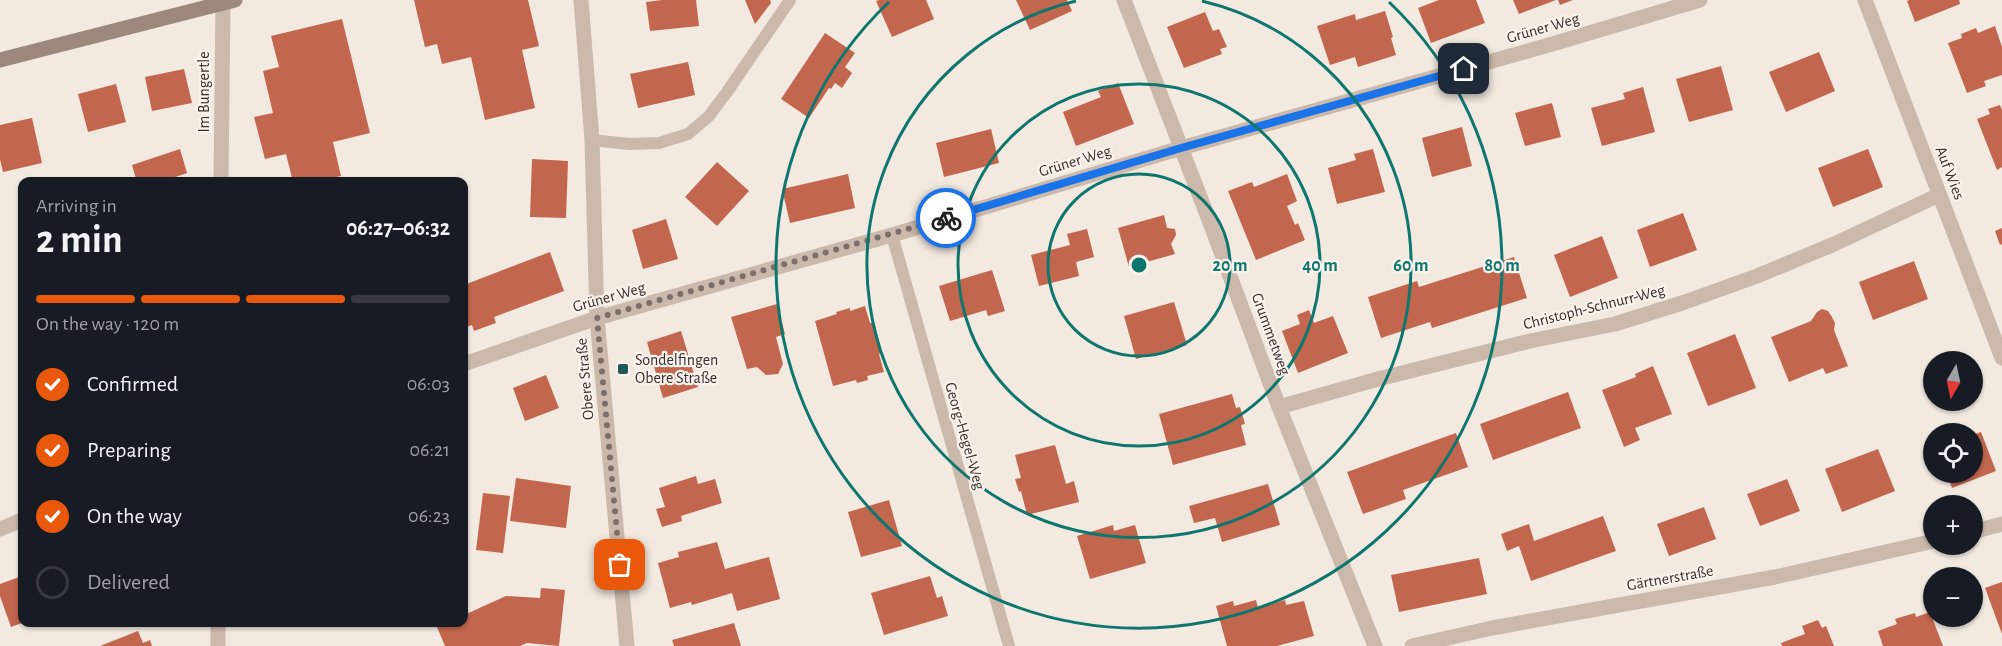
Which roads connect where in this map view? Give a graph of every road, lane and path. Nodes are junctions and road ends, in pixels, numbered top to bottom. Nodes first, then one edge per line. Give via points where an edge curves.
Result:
1 (581, 0) edge
2 (790, 0) edge
3 (1124, 0) edge
4 (1700, 0) edge
5 (1864, 0) edge
6 (229, 2) edge
7 (0, 60) edge
8 (592, 140) junction
9 (1181, 148) junction
10 (222, 177) edge
11 (1939, 195) junction
12 (892, 235) junction
13 (597, 318) junction
14 (2002, 358) edge
15 (468, 363) edge
16 (1279, 407) junction
17 (18, 522) edge
18 (2002, 524) edge
19 (0, 529) edge
20 (1983, 529) edge
21 (1923, 543) edge
22 (218, 627) edge
23 (218, 646) edge
24 (627, 646) edge
25 (1009, 646) edge
26 (1375, 646) edge
27 (1412, 646) edge

1 - 8 street, Obere Straße
2 - 8 lane via 709,116 688,134 660,143
3 - 9 street, Grummetweg
4 - 9 street, Grüner Weg
5 - 11 street, Auf Wies
6 - 7 main road
6 - 10 street, Im Bungertle
8 - 13 street, Obere Straße
9 - 12 street, Grüner Weg
9 - 16 street, Grummetweg
11 - 14 street, Auf Wies
11 - 16 street, Christoph-Schnurr-Weg via 1821,250 1685,302 1615,324 1508,346
12 - 13 street, Grüner Weg
12 - 25 lane, Georg-Hegel-Weg
13 - 15 street, Grüner Weg
13 - 24 street, Obere Straße
16 - 26 street, Grummetweg
17 - 19 street
18 - 20 street
21 - 27 street, Gärtnerstraße via 1775,577
22 - 23 street

